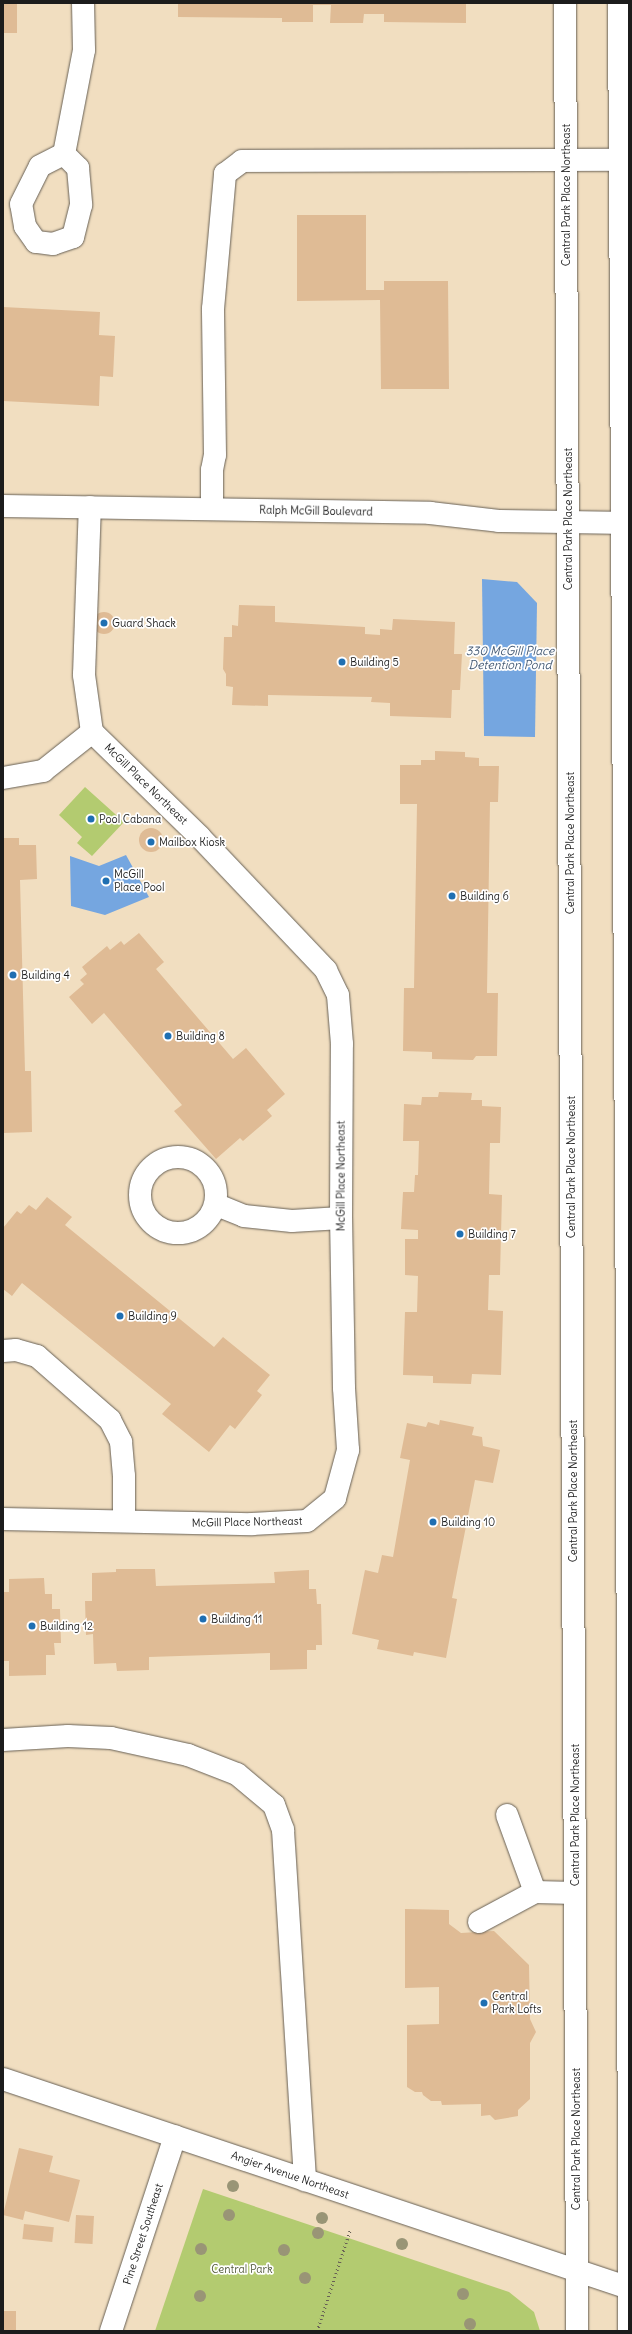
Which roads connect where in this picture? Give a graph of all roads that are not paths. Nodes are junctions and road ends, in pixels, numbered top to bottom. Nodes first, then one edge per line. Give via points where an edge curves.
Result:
1 (83, 3) edge
2 (565, 3) edge
3 (619, 3) edge
4 (64, 154) dead end
5 (566, 158) junction
6 (620, 160) junction
7 (3, 506) edge
8 (90, 507) junction
9 (212, 509) junction
10 (568, 522) junction
11 (626, 523) edge
12 (92, 732) junction
13 (3, 778) edge
14 (217, 1205) dead end
15 (341, 1218) junction
16 (3, 1351) edge
17 (628, 1351) edge
18 (3, 1519) edge
19 (124, 1521) junction
20 (3, 1740) edge
21 (507, 1815) dead end
22 (535, 1892) junction
23 (575, 1893) junction
24 (479, 1922) dead end
25 (3, 2079) edge
26 (174, 2136) junction
27 (305, 2180) junction
28 (576, 2271) junction
29 (629, 2288) edge
30 (111, 2331) edge
31 (577, 2331) edge
32 (629, 2331) edge

1 - 4 street via 84,50
2 - 5 street, Central Park Place Northeast
3 - 6 street
5 - 6 street
5 - 9 street via 242,161 225,174 214,309 215,455 212,470
5 - 10 street, Central Park Place Northeast
6 - 11 street
7 - 8 street, Ralph McGill Boulevard
8 - 9 street, Ralph McGill Boulevard
8 - 12 street via 84,676
9 - 10 street, Ralph McGill Boulevard via 430,513 499,521
10 - 11 street, Ralph McGill Boulevard
10 - 23 street, Central Park Place Northeast
11 - 17 street via 621,586
12 - 13 street via 43,771
12 - 15 street, McGill Place Northeast via 200,837 326,970 338,995 342,1044
14 - 15 street via 244,1216 292,1221
15 - 19 street, McGill Place Northeast via 344,1388 348,1450 335,1498 307,1521 252,1524
16 - 19 street via 16,1350 36,1356 110,1420 121,1442
17 - 29 street
18 - 19 street, McGill Place Northeast
20 - 27 street via 68,1736 111,1738 188,1755 237,1774 274,1805 283,1830
21 - 22 street
22 - 23 street
22 - 24 street
23 - 28 street, Central Park Place Northeast
25 - 26 street, Angier Avenue Northeast
26 - 27 street, Angier Avenue Northeast
26 - 30 street, Pine Street Southeast
27 - 28 street, Angier Avenue Northeast
28 - 29 street, Angier Avenue Northeast
28 - 31 street, Central Park Place Northeast
29 - 32 street

